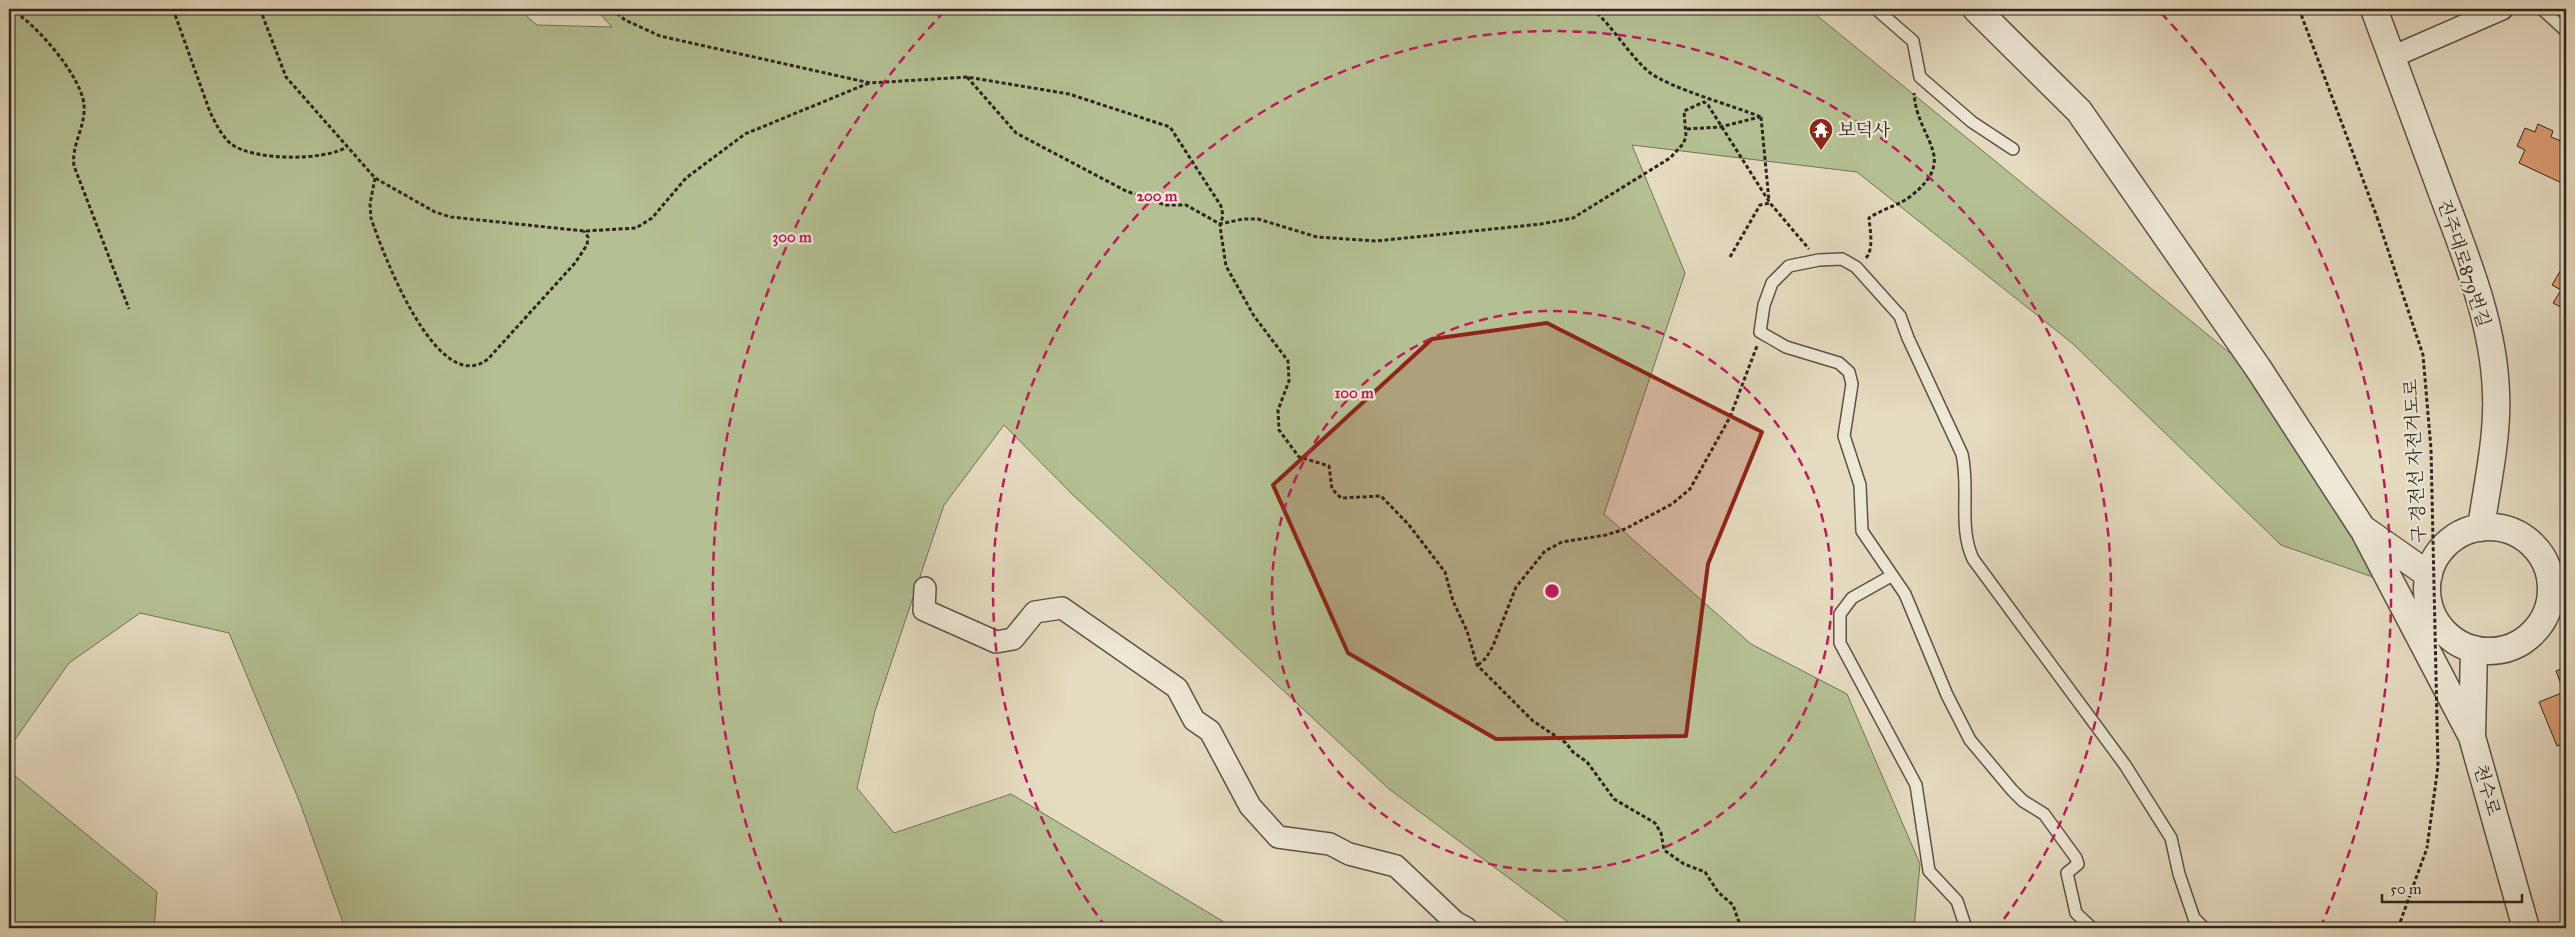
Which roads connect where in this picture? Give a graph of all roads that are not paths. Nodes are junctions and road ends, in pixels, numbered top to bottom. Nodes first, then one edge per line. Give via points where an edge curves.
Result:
1 (1876, 9) edge
2 (1976, 9) edge
3 (2374, 9) edge
4 (2502, 9) edge
5 (2542, 9) edge
6 (2566, 31) edge
7 (2392, 57) junction
8 (2013, 149) dead end
9 (2362, 528) junction
10 (2481, 528) junction
11 (2429, 575) junction
12 (1891, 576) junction
13 (925, 588) dead end
14 (2557, 609) edge
15 (2474, 649) junction
16 (2472, 736) junction
17 (1466, 928) edge
18 (1966, 928) edge
19 (2092, 928) edge
20 (2204, 928) edge
21 (2526, 928) edge

1 - 8 lane via 1912,41 1920,77 1972,122
2 - 9 street via 2079,111 2258,368
3 - 7 street, 진주대로879번길
4 - 7 street
5 - 6 lane
7 - 10 street, 진주대로879번길 via 2464,253 2491,352 2496,421
9 - 11 street
9 - 16 street
10 - 11 street via 2449,542 2436,557
10 - 14 street via 2499,528 2531,544 2549,573
11 - 15 street via 2427,594 2431,612 2441,629 2456,642
12 - 18 lane via 1852,598 1840,614 1840,644 1916,785 1929,870 1957,901
12 - 19 lane via 1905,594 1947,695 1970,740 2012,790 2044,814 2076,858 2078,864 2067,873 2076,913
12 - 20 lane via 1862,530 1860,485 1844,436 1852,384 1849,372 1839,363 1786,347 1760,332 1764,305 1772,283 1789,266 1842,258 1856,267 1900,316 1962,454 1966,472 1967,540 1973,559 2125,765 2171,838 2194,918
13 - 17 street via 924,610 996,642 1013,639 1035,612 1062,608 1177,688 1194,720 1210,731 1250,806 1278,837 1330,844 1349,854 1396,866 1455,922
14 - 15 street via 2512,647 2493,651
15 - 16 street, 천수로
16 - 21 street, 천수로

